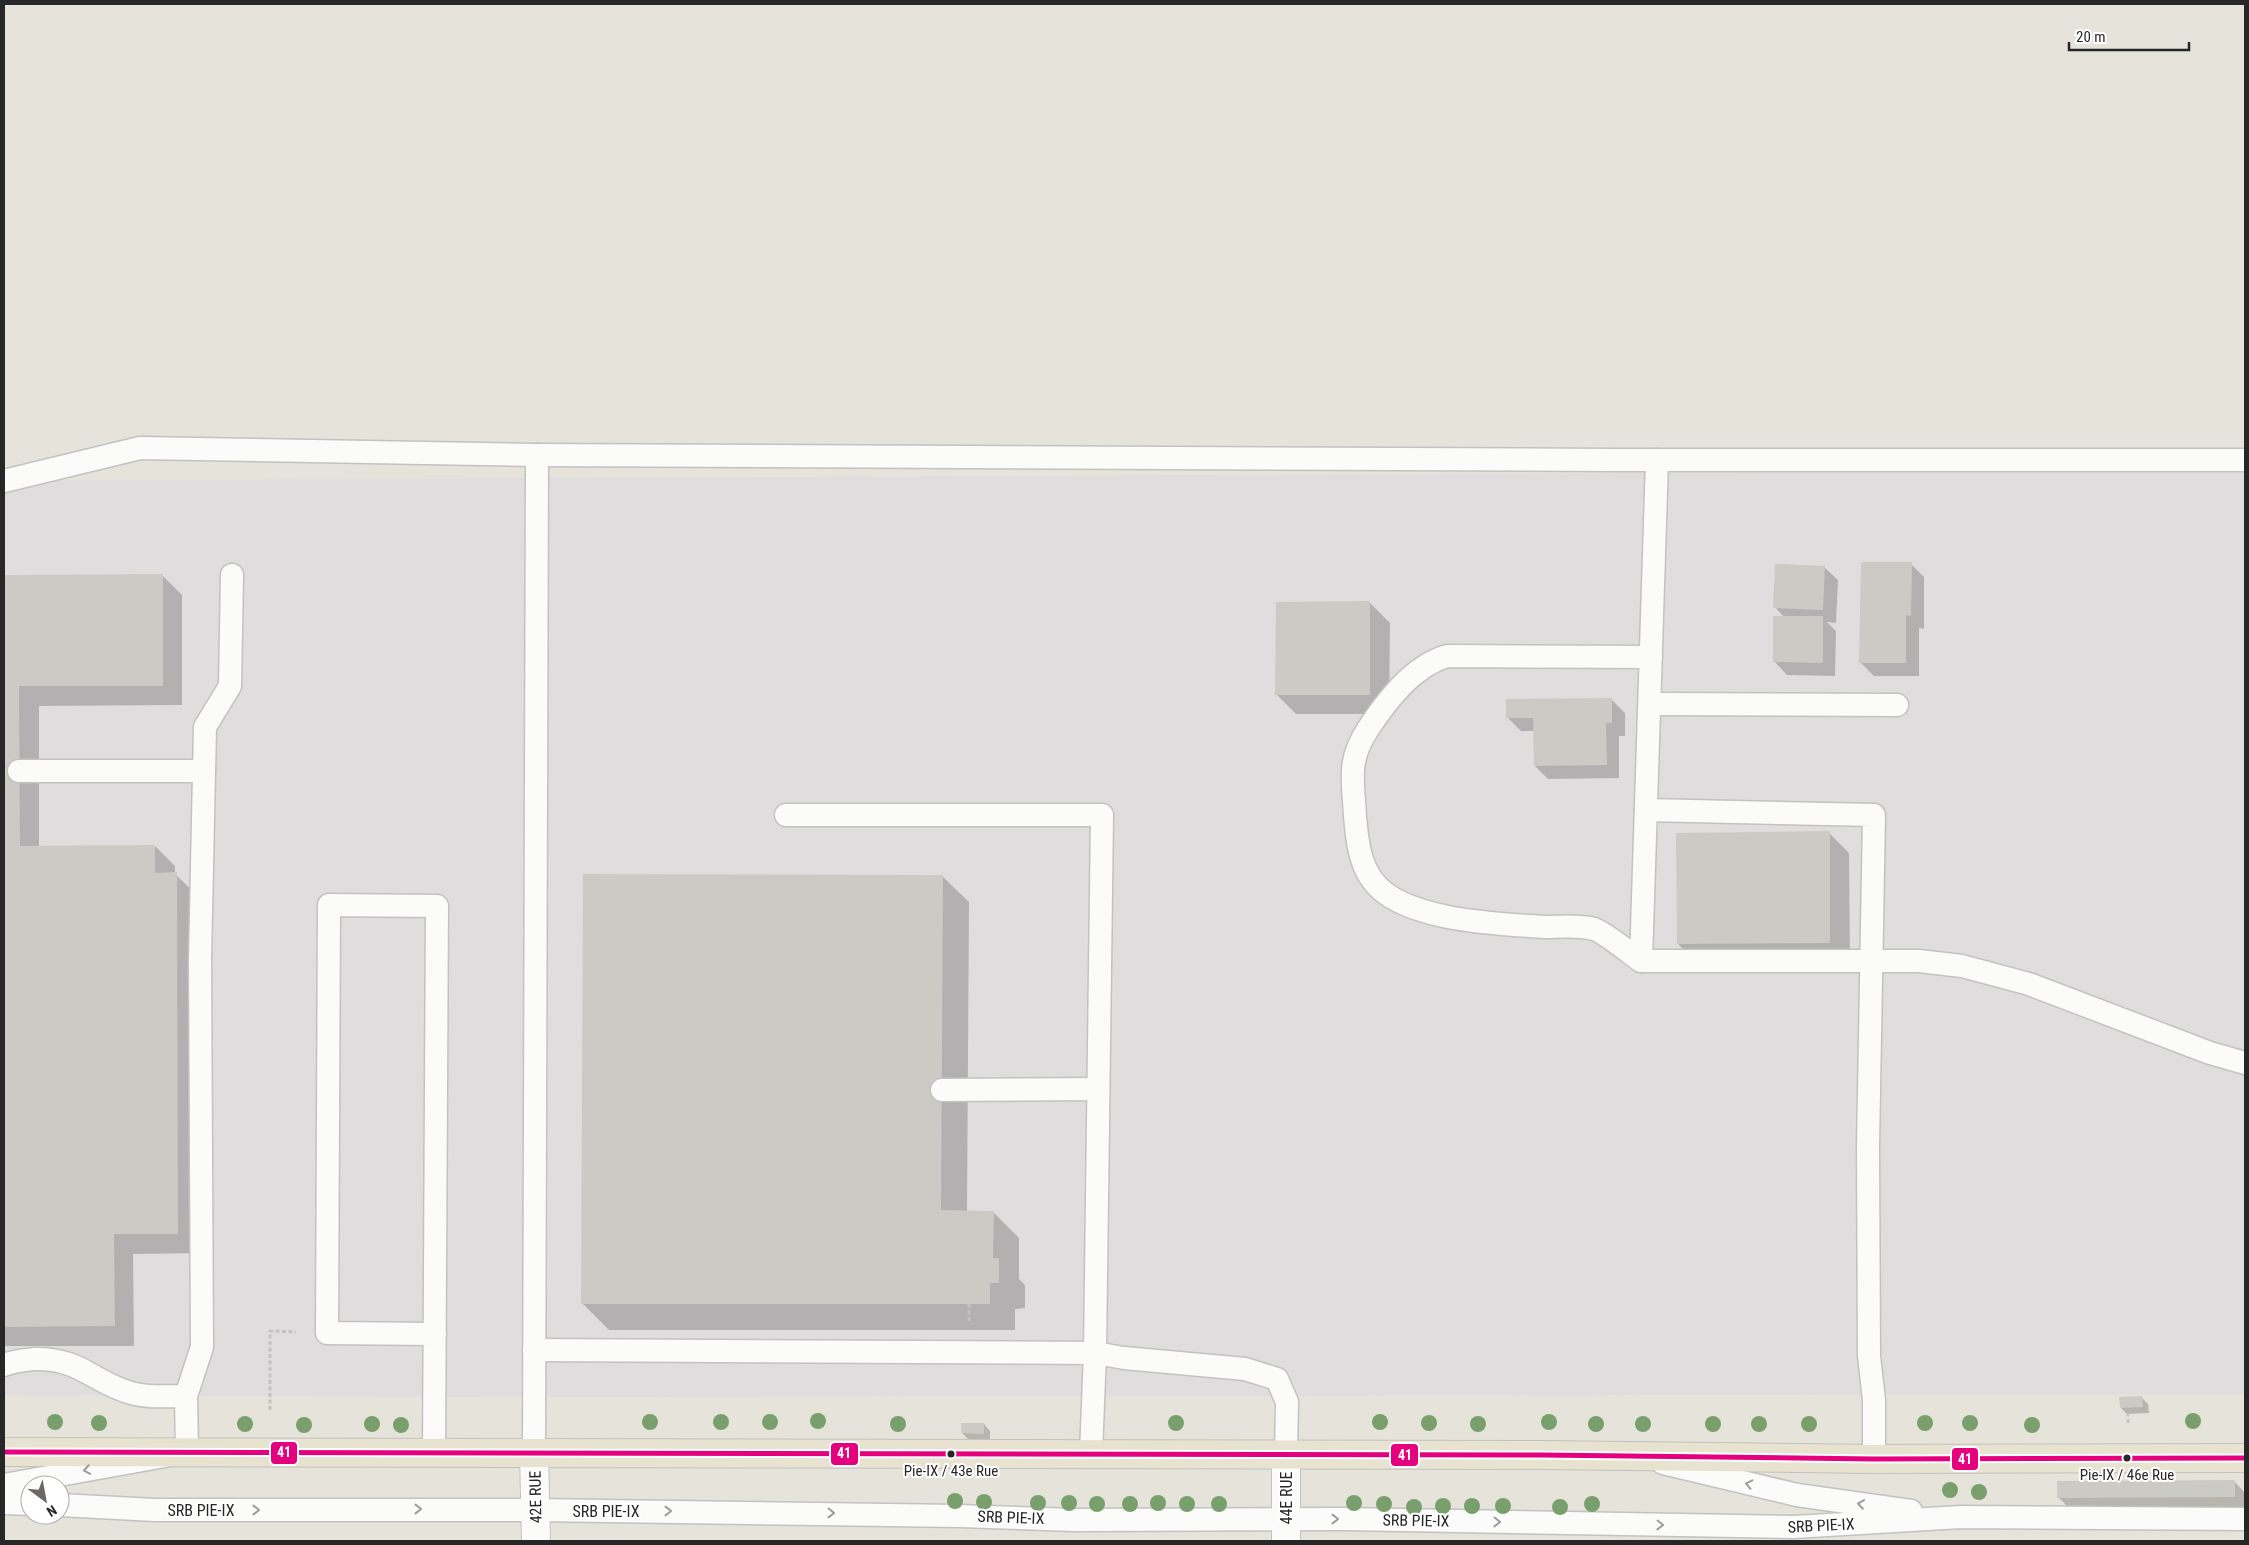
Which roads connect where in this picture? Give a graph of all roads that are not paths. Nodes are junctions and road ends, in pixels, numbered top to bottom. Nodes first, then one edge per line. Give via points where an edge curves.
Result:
1 (537, 455) junction
2 (1657, 460) junction
3 (2245, 460) edge
4 (4, 481) edge
5 (232, 575) dead end
6 (1651, 657) junction
7 (1650, 704) junction
8 (1896, 705) dead end
9 (204, 770) junction
10 (20, 771) dead end
11 (1646, 810) junction
12 (786, 815) dead end
13 (1641, 961) junction
14 (1872, 962) junction
15 (2245, 1063) edge
16 (942, 1090) dead end
17 (1098, 1090) junction
18 (435, 1334) junction
19 (534, 1350) junction
20 (1095, 1353) junction
21 (4, 1365) edge
22 (186, 1396) junction
23 (4, 1452) edge
24 (187, 1452) junction
25 (534, 1452) junction
26 (434, 1453) junction
27 (1091, 1454) junction
28 (1286, 1454) junction
29 (1629, 1455) junction
30 (2245, 1458) edge
31 (1874, 1459) junction
32 (4, 1485) edge
33 (4, 1503) edge
34 (20, 1504) edge
35 (70, 1506) edge
36 (535, 1510) junction
37 (1961, 1517) junction
38 (2245, 1519) edge
39 (1286, 1530) edge
40 (536, 1541) edge

1 - 2 lane
1 - 4 lane via 140,448
1 - 19 lane
2 - 3 lane
2 - 6 lane
5 - 9 lane via 230,686 205,727
6 - 7 lane
6 - 13 lane via 1447,656 1433,660 1416,671 1378,714 1360,740 1353,757 1352,775 1357,838 1363,862 1373,882 1389,895 1435,915 1518,925 1595,929
7 - 8 lane
7 - 11 lane
9 - 10 lane
9 - 22 lane via 200,960 202,1347
11 - 13 lane
11 - 14 lane via 1874,815
12 - 17 lane via 1102,815
13 - 14 lane
14 - 15 lane via 1962,966 2029,984 2210,1053
14 - 31 lane via 1868,1166 1869,1356 1874,1400
16 - 17 lane
17 - 20 lane
18 - 18 lane via 437,906 329,905 327,1333
18 - 26 lane
19 - 20 lane
19 - 25 lane
20 - 27 lane
20 - 28 lane via 1245,1369 1277,1379 1287,1402
21 - 22 lane via 51,1359 79,1367 130,1393
22 - 24 lane
23 - 24 main road
24 - 26 main road
24 -> 32 lane
25 - 26 main road
25 - 27 main road
25 - 36 street, 42E RUE
27 - 28 main road
28 - 29 main road
28 - 39 street, 44E RUE
29 - 31 main road
37 -> 29 lane, SRB PIE-IX via 1796,1495
30 - 31 main road
33 - 34 lane
35 -> 36 lane, SRB PIE-IX via 154,1510
36 -> 39 lane, SRB PIE-IX via 950,1515
36 - 40 street, 42E RUE
37 - 38 lane, SRB PIE-IX
39 -> 37 lane, SRB PIE-IX via 1794,1527

